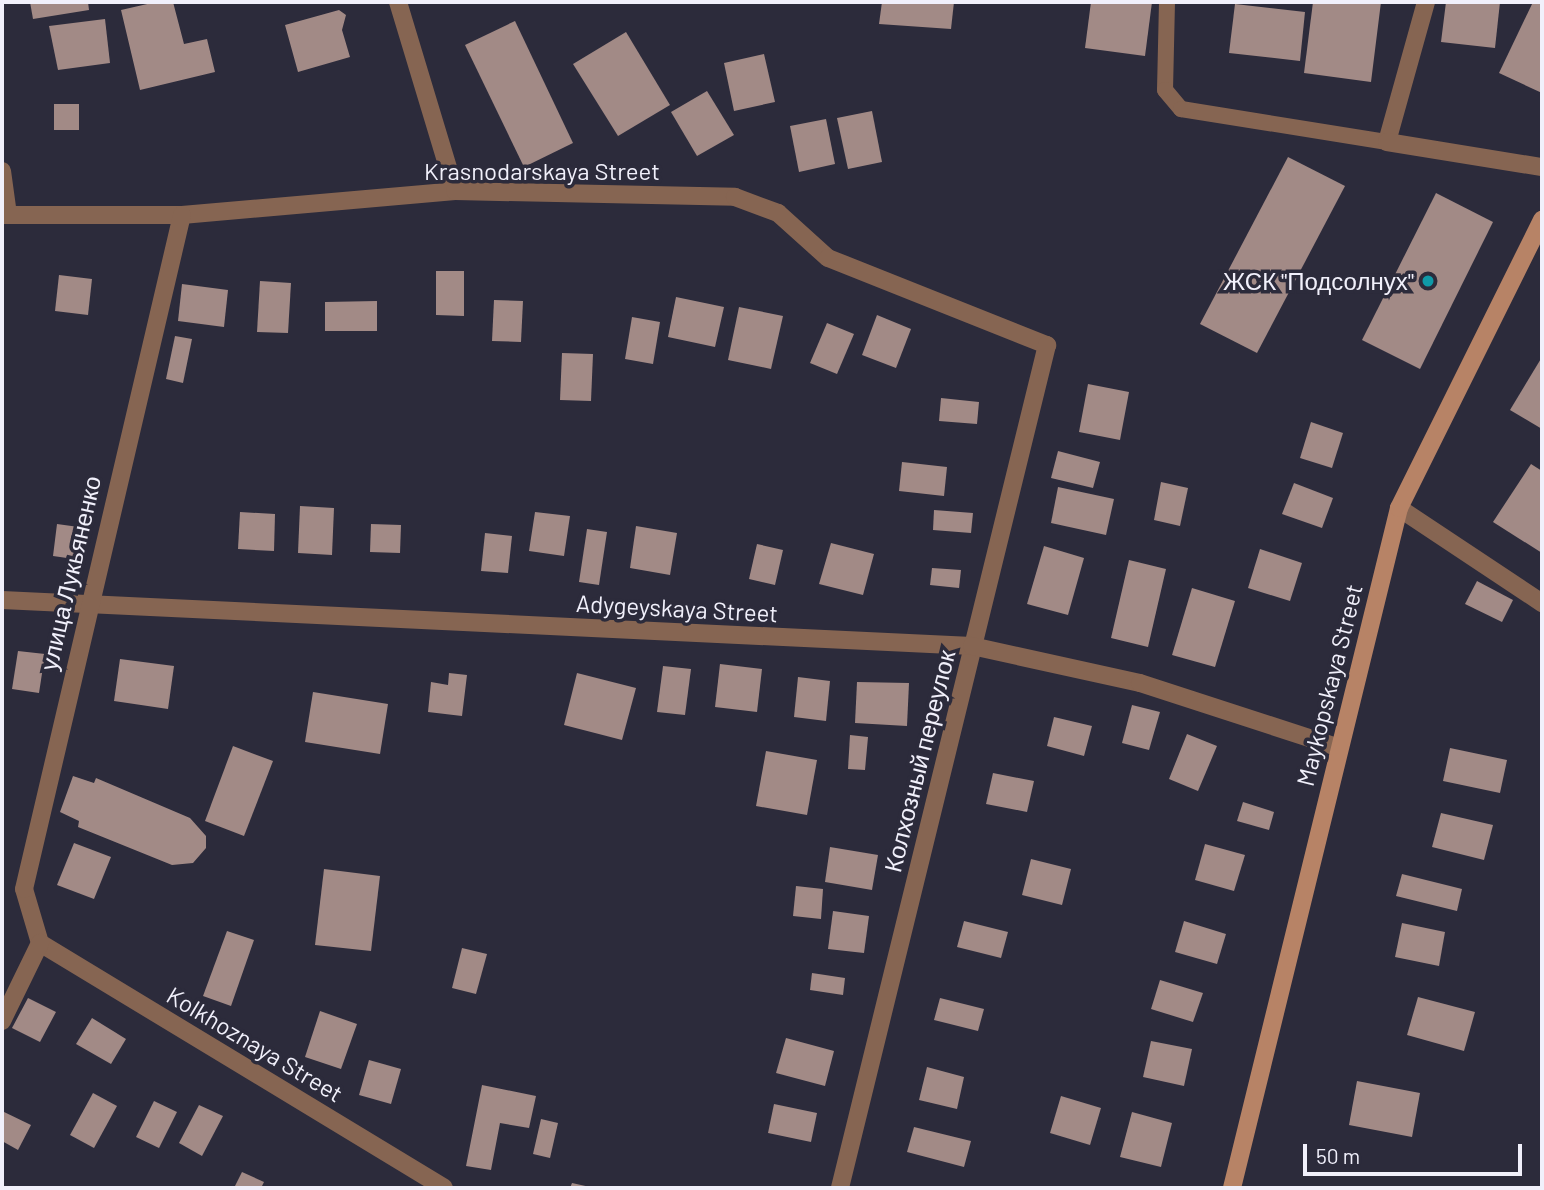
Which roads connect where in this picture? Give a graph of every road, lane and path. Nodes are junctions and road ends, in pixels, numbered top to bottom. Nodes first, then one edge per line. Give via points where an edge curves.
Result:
1 (398, 2) edge
2 (1167, 2) edge
3 (1426, 2) edge
4 (1387, 142) junction
5 (1542, 167) edge
6 (2, 171) edge
7 (455, 191) junction
8 (5, 215) edge
9 (182, 215) junction
10 (1542, 220) edge
11 (1047, 345) joint
12 (1399, 508) junction
13 (2, 600) edge
14 (1542, 603) edge
15 (86, 605) junction
16 (972, 646) junction
17 (1337, 747) junction
18 (40, 943) junction
19 (2, 1021) edge
20 (444, 1188) edge
21 (841, 1188) edge
22 (1232, 1188) edge

1 - 7 street
2 - 4 lane via 1165,90 1181,109
3 - 4 street
4 - 5 street
6 - 8 street
7 - 9 street, Krasnodarskaya Street
7 - 11 street, Krasnodarskaya Street via 735,197 778,213 828,258
8 - 9 street, Krasnodarskaya Street
9 - 15 street, улица Лукьяненко
10 - 12 street, Maykopskaya Street
11 - 16 street, Колхозный переулок
12 - 14 street
12 - 17 street, Maykopskaya Street
13 - 15 street, Adygeyskaya Street
15 - 16 street, Adygeyskaya Street
15 - 18 street, улица Лукьяненко via 24,890
16 - 17 street, Adygeyskaya Street via 1140,683
16 - 21 street, Колхозный переулок
17 - 22 street, Maykopskaya Street
18 - 19 street
18 - 20 street, Kolkhoznaya Street

